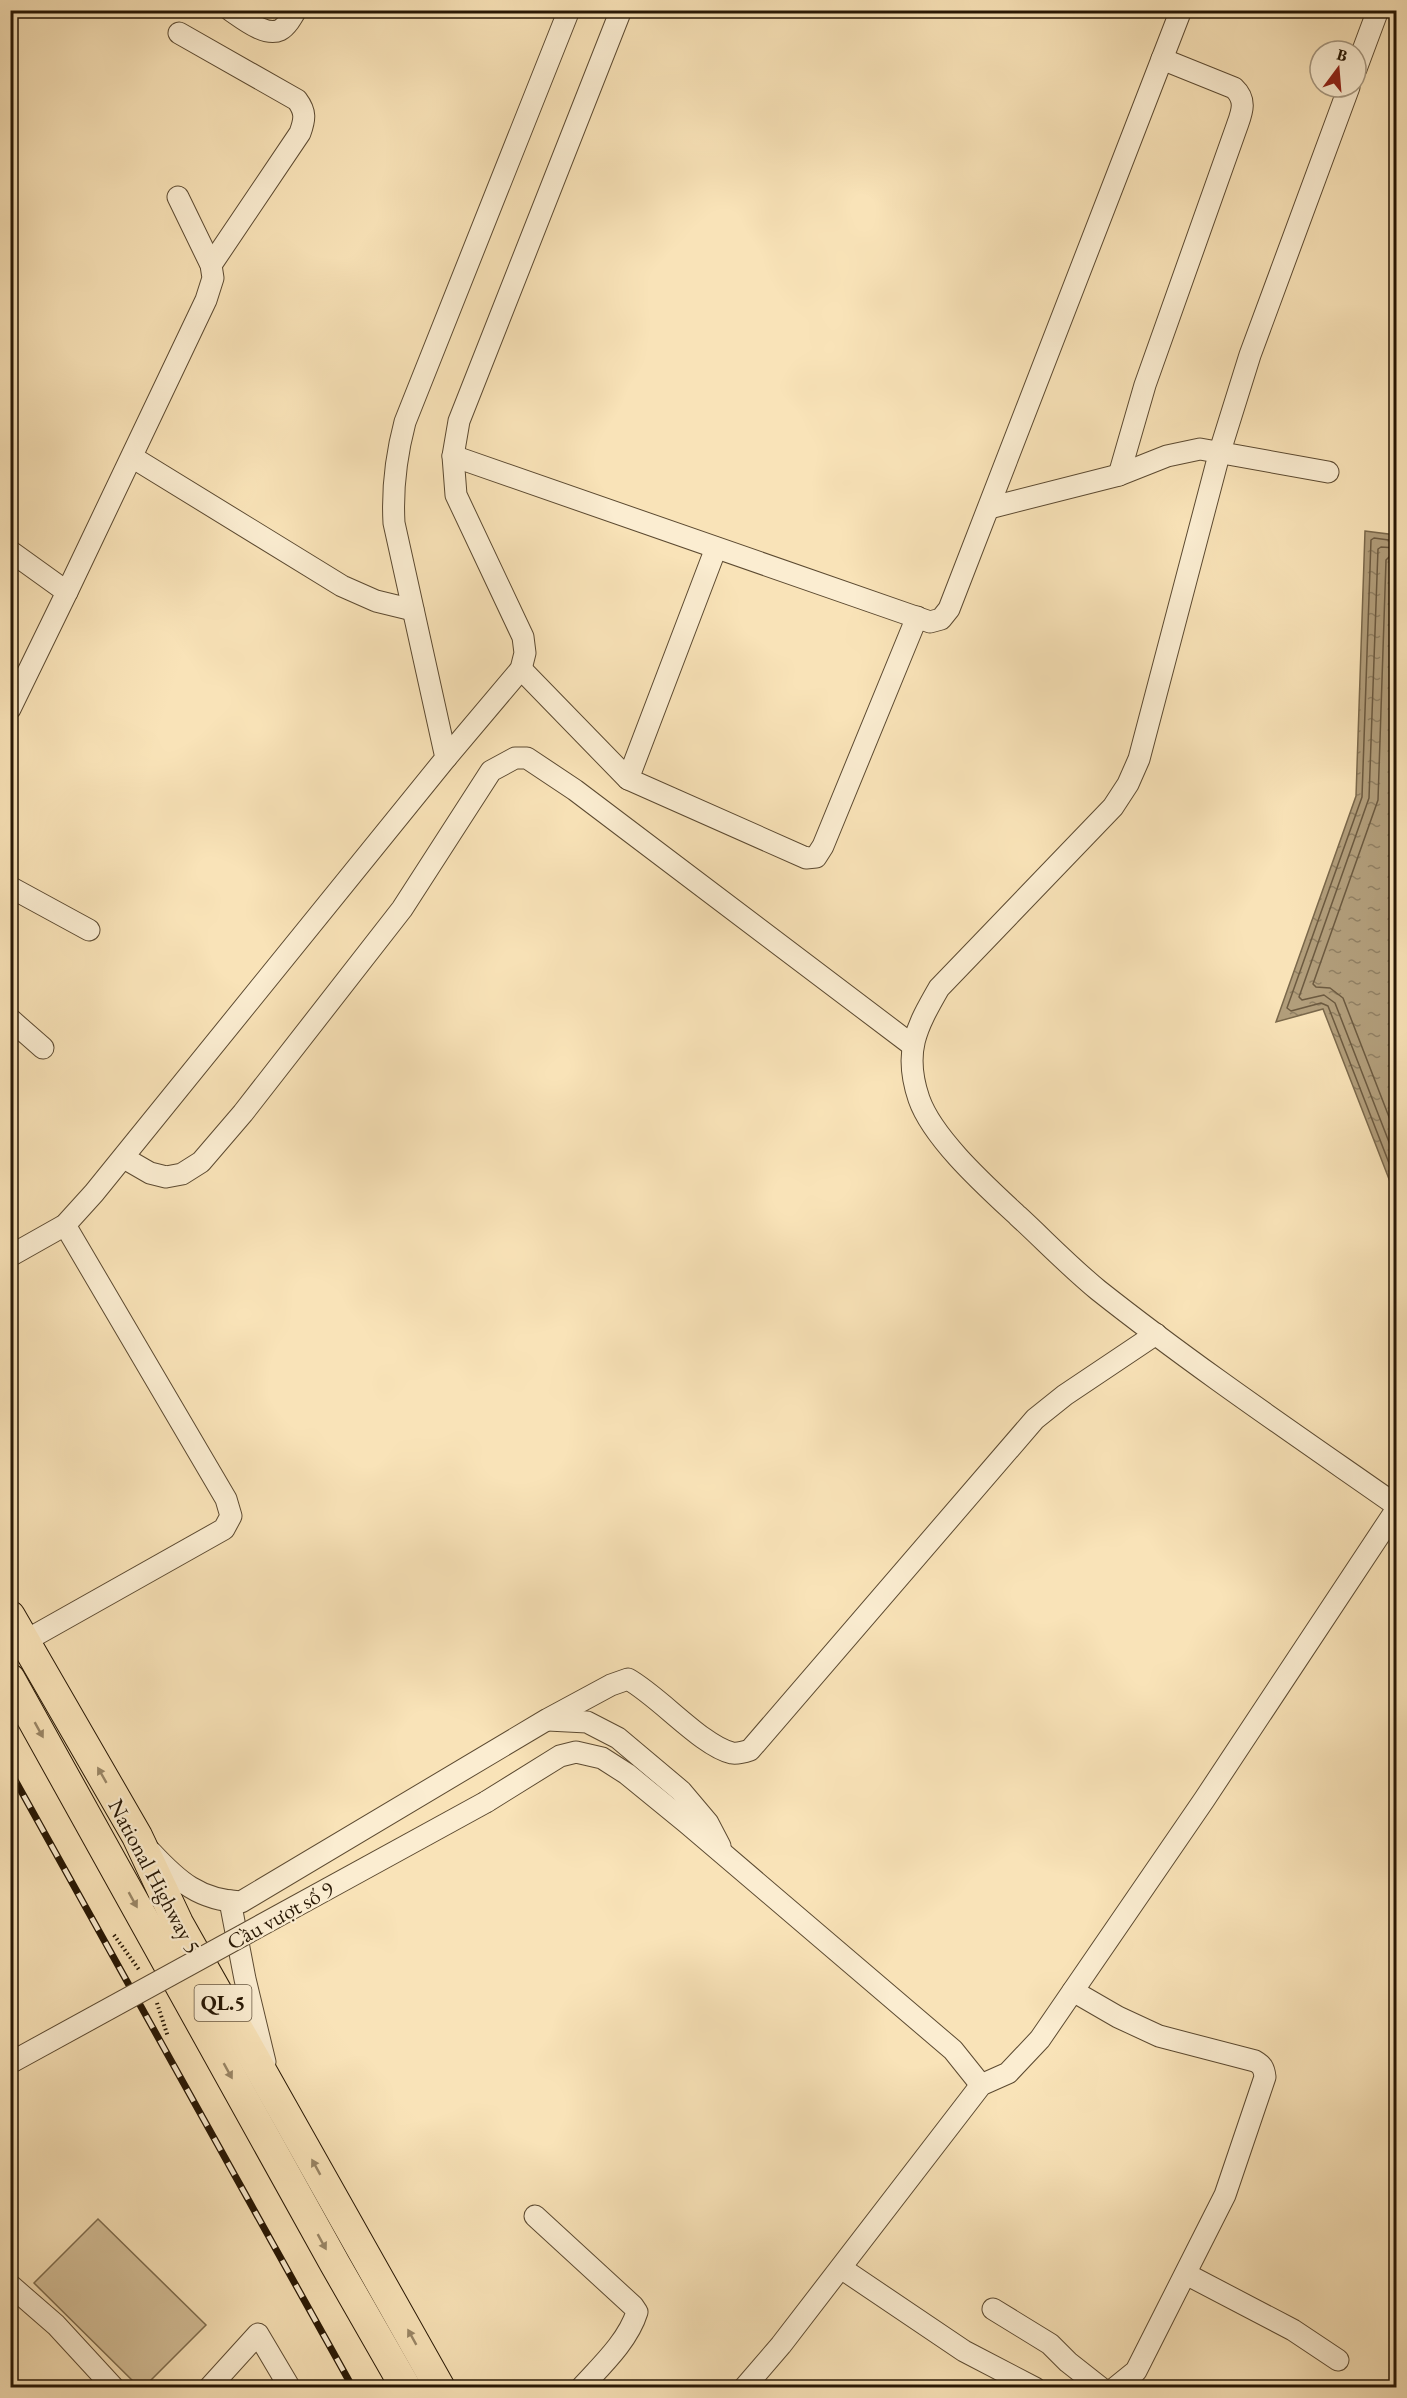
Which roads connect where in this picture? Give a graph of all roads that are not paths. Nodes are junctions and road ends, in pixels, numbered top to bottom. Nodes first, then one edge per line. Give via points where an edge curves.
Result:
1 (230, 10) edge
2 (296, 10) edge
3 (569, 10) edge
4 (621, 10) edge
5 (1180, 10) edge
6 (1378, 10) edge
7 (179, 33) dead end
8 (1367, 39) edge
9 (1162, 59) junction
10 (1345, 99) edge
11 (178, 197) dead end
12 (211, 265) junction
13 (1220, 451) junction
14 (453, 456) junction
15 (132, 457) junction
16 (1328, 472) dead end
17 (1119, 475) junction
18 (989, 508) junction
19 (716, 548) junction
20 (10, 551) edge
21 (67, 592) junction
22 (413, 610) junction
23 (917, 617) junction
24 (521, 669) junction
25 (10, 709) edge
26 (446, 758) junction
27 (628, 779) junction
28 (10, 887) edge
29 (89, 930) dead end
30 (10, 1019) edge
31 (912, 1045) junction
32 (43, 1048) dead end
33 (124, 1158) junction
34 (65, 1225) junction
35 (10, 1256) edge
36 (1156, 1334) junction
37 (1396, 1505) edge
38 (1396, 1510) edge
39 (18, 1628) edge
40 (10, 1679) edge
41 (548, 1719) junction
42 (137, 1836) junction
43 (725, 1855) junction
44 (230, 1901) junction
45 (1073, 1991) junction
46 (10, 2063) edge
47 (981, 2085) junction
48 (271, 2088) junction
49 (535, 2216) dead end
50 (841, 2268) junction
51 (1186, 2274) junction
52 (10, 2284) edge
53 (993, 2309) dead end
54 (1338, 2360) dead end
55 (114, 2388) edge
56 (209, 2388) edge
57 (290, 2388) edge
58 (406, 2388) edge
59 (440, 2388) edge
60 (581, 2388) edge
61 (744, 2388) edge
62 (1035, 2388) edge
63 (1101, 2388) edge
64 (1116, 2388) edge

1 - 2 street via 272,32 285,26
3 - 22 street via 405,422 396,456 394,523
4 - 14 street via 466,402
5 - 9 street
6 - 8 street
7 - 12 street via 297,100 304,110 300,133
9 - 17 street via 1234,88 1243,102 1145,385
9 - 18 street
10 - 13 street via 1250,355
11 - 12 street
12 - 15 street via 213,278 206,300
13 - 16 street
13 - 17 street via 1185,451
13 - 31 street via 1139,759 1128,784 1113,807 939,988
14 - 19 street
14 - 24 street via 456,495 523,637
15 - 21 street
15 - 22 street via 342,586 376,601
17 - 18 street
18 - 23 street via 949,609 941,619 930,622
19 - 23 street
19 - 27 street
20 - 21 street
21 - 25 street
22 - 26 street
23 - 27 street via 816,856 806,858
24 - 26 street
24 - 27 street
26 - 33 street
28 - 29 street
30 - 32 street
31 - 33 street via 575,790 527,758 515,758 491,771 402,909 201,1162 182,1174 166,1177
31 - 36 street via 912,1071 919,1101 939,1134 978,1178 1096,1288
33 - 34 street
34 - 35 street
34 - 39 street via 226,1498 231,1516 224,1529
36 - 37 street
36 - 41 street via 1035,1419 750,1750 734,1754 716,1748 628,1679
38 - 45 street
42 -> 39 highway, National Highway 5 / QL.5
40 -> 58 highway, National Highway 5 / QL.5
41 - 43 street via 586,1722 618,1738 681,1791 708,1823
41 - 44 street via 241,1902
42 - 44 street via 176,1878 202,1894
42 - 48 highway, National Highway 5 / QL.5 via 178,1923
43 - 46 street, Cầu vượt số 9, bridge via 602,1758 576,1752 560,1756 486,1802
43 - 47 street, Cầu vượt số 9 via 953,2049
44 - 48 street
45 - 47 street via 1040,2038 1008,2073
45 - 51 street via 1159,2037 1255,2061 1264,2070 1263,2088 1225,2195
47 - 50 street
59 -> 48 highway, National Highway 5 / QL.5
49 - 60 street via 636,2312 607,2360
50 - 61 street
50 - 62 street via 964,2351
51 - 54 street via 1293,2330
51 - 64 street via 1136,2371
52 - 55 street via 56,2325
53 - 63 street via 1050,2344
56 - 57 street via 258,2334

